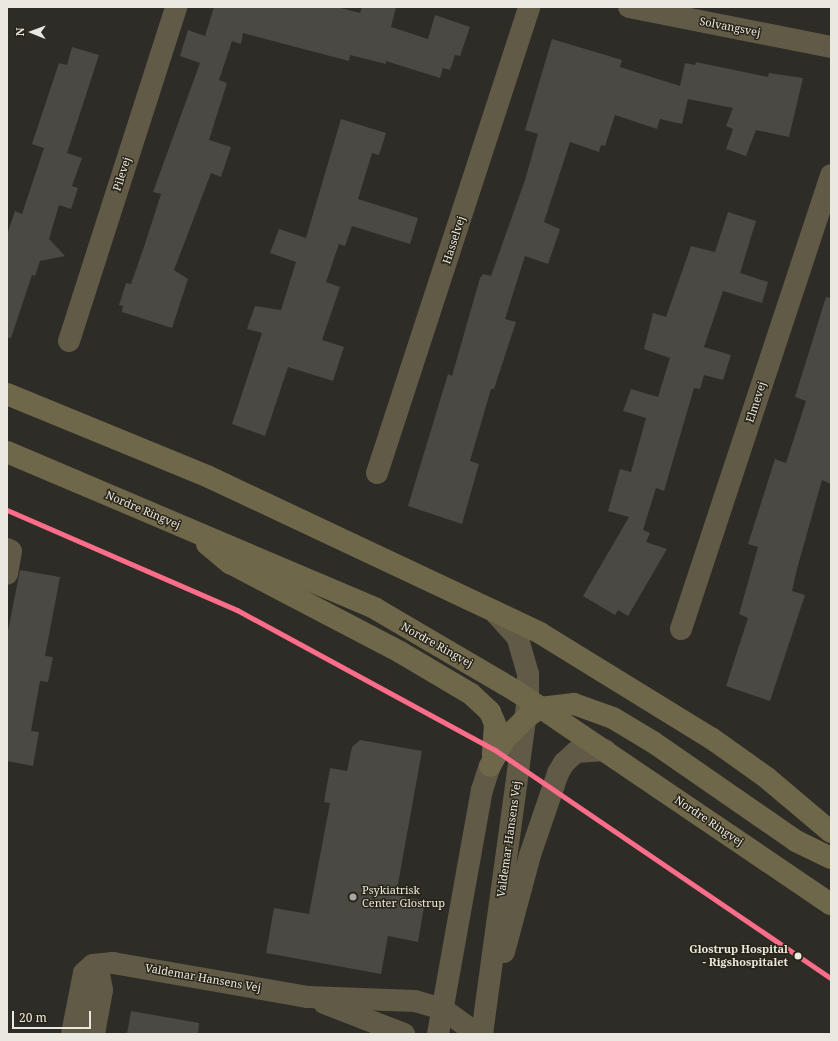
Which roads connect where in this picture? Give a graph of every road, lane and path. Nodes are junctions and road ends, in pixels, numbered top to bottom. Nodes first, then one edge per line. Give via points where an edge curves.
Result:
1 (176, 7) edge
2 (529, 7) edge
3 (629, 7) edge
4 (831, 47) edge
5 (831, 175) edge
6 (69, 341) dead end
7 (7, 394) edge
8 (7, 452) edge
9 (378, 473) dead end
10 (189, 529) junction
11 (7, 549) edge
12 (7, 574) edge
13 (491, 608) junction
14 (681, 629) dead end
15 (532, 708) junction
16 (605, 750) junction
17 (490, 766) junction
18 (831, 832) edge
19 (831, 858) edge
20 (831, 904) edge
21 (97, 964) junction
22 (308, 997) junction
23 (443, 1009) junction
24 (72, 1034) edge
25 (94, 1034) edge
26 (404, 1034) edge
27 (438, 1034) edge
28 (477, 1034) edge
29 (482, 1034) edge

1 - 6 street, Pilevej
2 - 9 street, Hasselvej
3 - 4 street, Solvangsvej
5 - 14 street, Elmevej
7 - 13 main road via 209,477
8 - 10 main road, Nordre Ringvej
10 - 15 main road, Nordre Ringvej via 376,609 459,656
10 - 17 main road via 230,563 400,652 476,698 490,712 495,724 497,735
11 - 12 street via 11,551
13 - 15 street, Valdemar Hansens Vej via 518,638 528,674
13 - 18 main road via 540,632 711,738 767,778
15 - 16 main road, Nordre Ringvej
15 - 17 main road via 505,739
15 - 19 main road via 574,704 614,718 796,841
15 - 29 street, Valdemar Hansens Vej
16 - 20 main road, Nordre Ringvej
16 - 29 street, Valdemar Hansens Vej via 576,752 564,763 552,787
17 - 23 street via 482,790
21 - 22 street, Valdemar Hansens Vej via 132,966
21 - 24 street via 87,969 82,979
21 - 25 street via 102,990
22 - 23 street, Valdemar Hansens Vej via 415,1000
22 - 26 street, Valdemar Hansens Vej
23 - 27 street
23 - 28 street, Valdemar Hansens Vej

